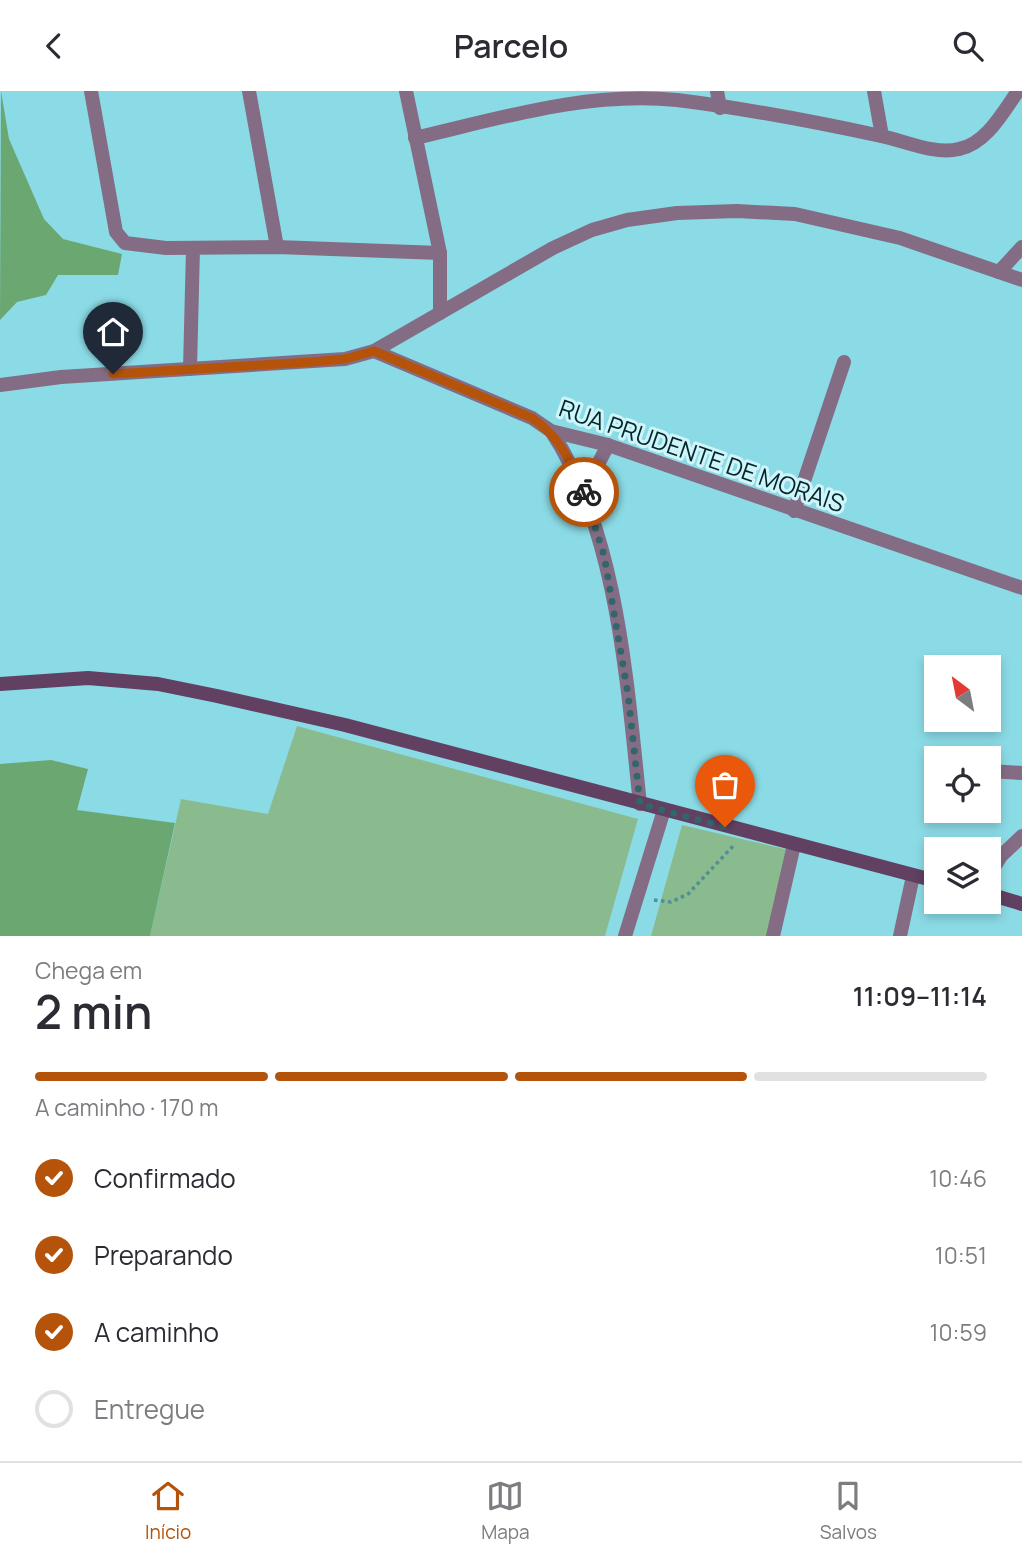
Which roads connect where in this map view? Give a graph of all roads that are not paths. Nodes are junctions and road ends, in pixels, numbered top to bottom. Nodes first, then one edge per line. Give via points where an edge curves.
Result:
1 (91, 91) edge
2 (249, 91) edge
3 (406, 91) edge
4 (717, 91) edge
5 (874, 91) edge
6 (1018, 91) edge
7 (560, 97) edge
8 (720, 108) junction
9 (882, 136) junction
10 (415, 138) junction
11 (277, 247) junction
12 (1022, 247) edge
13 (193, 248) junction
14 (440, 253) junction
15 (999, 272) junction
16 (1022, 280) edge
17 (440, 313) junction
18 (374, 351) junction
19 (844, 362) dead end
20 (190, 369) junction
21 (0, 386) edge
22 (551, 431) junction
23 (608, 445) junction
24 (584, 491) junction
25 (794, 511) junction
26 (1022, 588) edge
27 (0, 684) edge
28 (1001, 772) edge
29 (1022, 773) edge
30 (640, 804) junction
31 (664, 810) junction
32 (1022, 837) edge
33 (794, 845) junction
34 (1001, 856) edge
35 (913, 876) junction
36 (924, 878) edge
37 (1001, 898) edge
38 (1022, 904) edge
39 (625, 936) edge
40 (773, 936) edge
41 (900, 936) edge

1 - 13 street via 117,235 131,245
2 - 11 street
3 - 10 street
4 - 8 street
5 - 9 street
6 - 9 street via 983,137 964,148 941,151
7 - 8 street via 644,97
7 - 10 street
8 - 9 street
10 - 14 street
11 - 13 street
11 - 14 street
12 - 15 street
13 - 20 street
14 - 17 street
15 - 16 street
15 - 17 street via 900,238 795,214 677,213 592,230
17 - 18 street
18 - 20 street via 345,359
18 - 22 street, RUA PRUDENTE DE MORAIS via 532,418
19 - 25 street
20 - 21 street via 61,377
22 - 23 street, RUA PRUDENTE DE MORAIS
22 - 24 street
23 - 24 street
23 - 25 street, RUA PRUDENTE DE MORAIS
24 - 30 street via 604,555 628,694
25 - 26 street, RUA PRUDENTE DE MORAIS
27 - 30 main road via 88,678 158,684 345,725
28 - 29 street
30 - 31 main road
31 - 33 main road
31 - 39 street
32 - 34 street
33 - 35 main road
33 - 40 street
35 - 36 main road
35 - 41 street
37 - 38 main road

